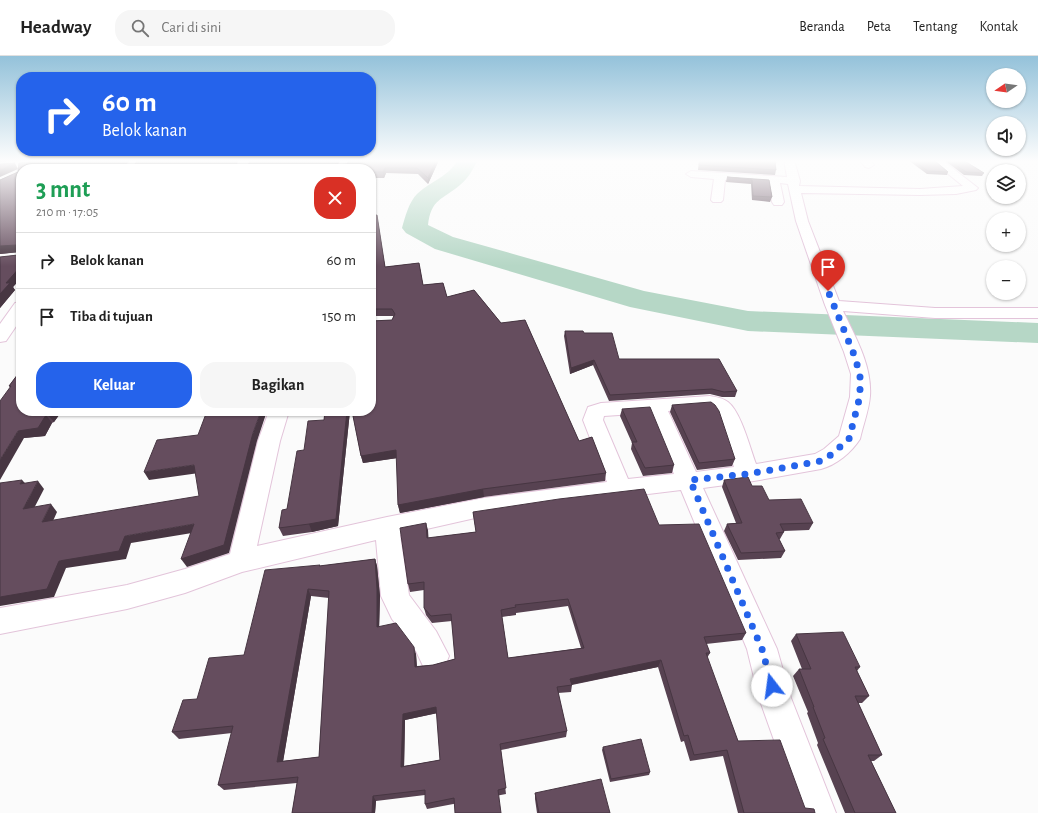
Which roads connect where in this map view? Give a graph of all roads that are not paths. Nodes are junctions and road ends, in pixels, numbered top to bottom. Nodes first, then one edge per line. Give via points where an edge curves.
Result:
1 (718, 195) edge
2 (777, 195) edge
3 (796, 195) edge
4 (717, 200) dead end
5 (778, 202) dead end
6 (835, 310) junction
7 (1038, 313) edge
8 (16, 314) edge
9 (0, 337) edge
10 (656, 406) junction
11 (277, 416) edge
12 (748, 474) junction
13 (690, 480) junction
14 (621, 489) junction
15 (387, 527) junction
16 (241, 561) junction
17 (0, 621) edge
18 (434, 656) dead end
19 (818, 813) edge

1 - 4 street
2 - 5 street
3 - 6 street via 802,221
6 - 7 street
6 - 12 street via 860,374 860,396 849,439 821,461
8 - 9 highway
10 - 12 street via 710,402 718,404 728,417
10 - 13 street
10 - 14 street via 595,412 593,420
11 - 16 street via 269,441
12 - 13 street
13 - 14 street
13 - 19 street via 762,649 775,698
14 - 15 street via 484,507
15 - 16 street
15 - 18 street via 395,596
16 - 17 street via 185,581 127,597

